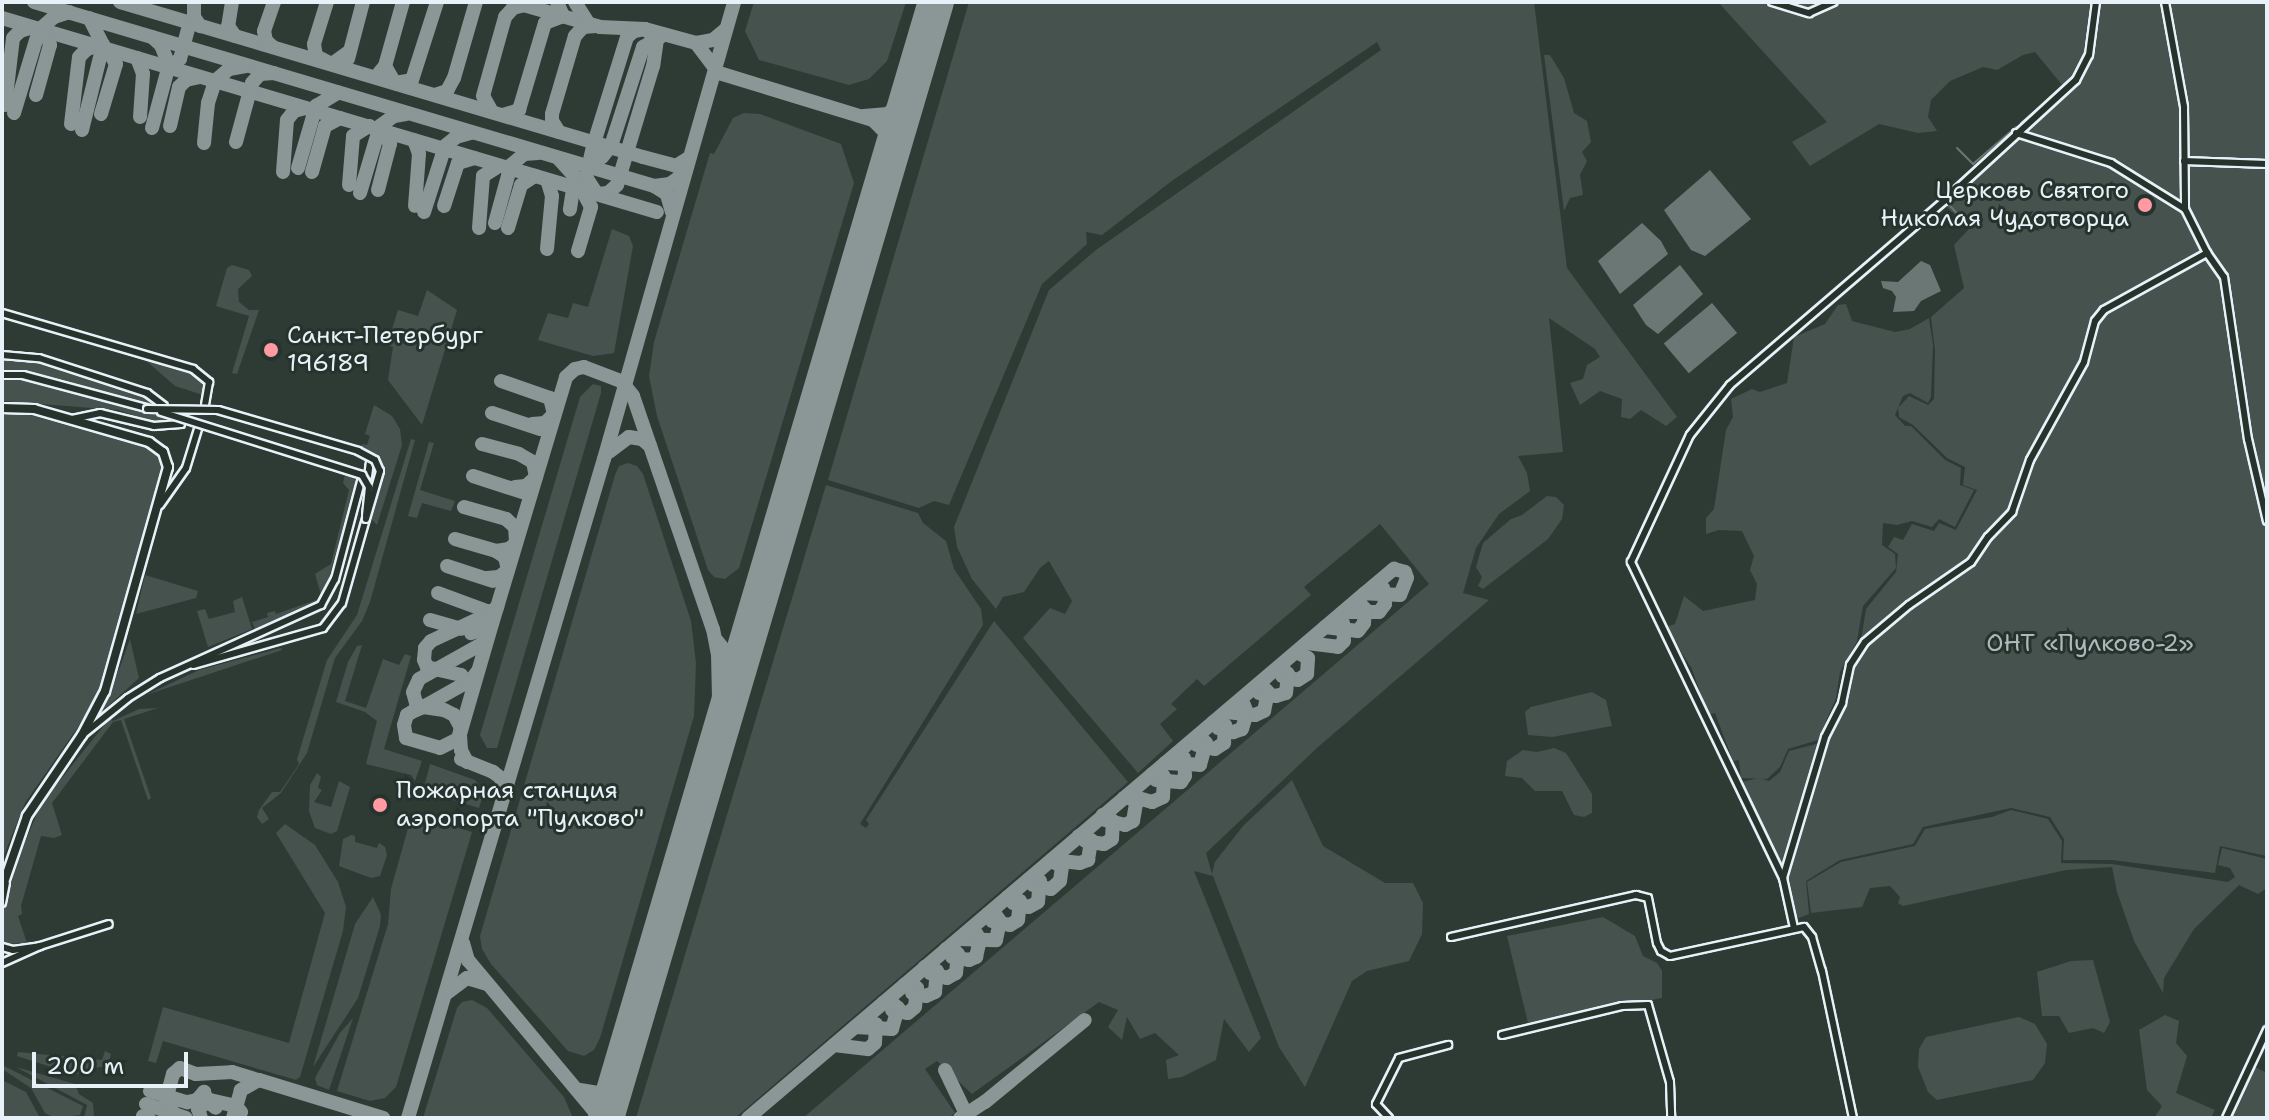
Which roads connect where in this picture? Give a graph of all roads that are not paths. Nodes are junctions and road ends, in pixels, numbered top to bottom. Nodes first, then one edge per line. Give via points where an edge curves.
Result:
1 (1772, 2) edge
2 (1834, 2) edge
3 (2096, 2) edge
4 (2165, 2) edge
5 (2016, 133) junction
6 (2184, 161) junction
7 (2267, 164) edge
8 (2185, 209) junction
9 (2207, 253) junction
10 (2, 313) edge
11 (2, 355) edge
12 (2, 375) edge
13 (2, 408) edge
14 (147, 409) junction
15 (163, 409) junction
16 (71, 419) junction
17 (192, 423) junction
18 (370, 462) dead end
19 (160, 505) junction
20 (366, 519) junction
21 (2267, 521) edge
22 (210, 657) junction
23 (82, 735) junction
24 (7, 873) junction
25 (1783, 878) junction
26 (2, 888) edge
27 (2, 903) edge
28 (109, 924) dead end
29 (1794, 928) junction
30 (1451, 937) dead end
31 (40, 946) junction
32 (2, 947) edge
33 (2, 963) edge
34 (2267, 1030) edge
35 (1502, 1035) dead end
36 (1448, 1045) dead end
37 (1389, 1118) edge
38 (1671, 1118) edge
39 (1853, 1118) edge
40 (2226, 1118) edge

1 - 2 street via 1809,13
3 - 5 street via 2083,69
4 - 6 street via 2183,98
5 - 8 street via 2111,163
5 - 25 street via 1730,385 1690,435 1631,562
6 - 7 street
6 - 8 street
8 - 9 street
9 - 21 street via 2224,277 2248,439
9 - 25 street via 2104,310 2095,321 2084,362 2030,460 2012,512 1971,562 1865,642 1850,665
10 - 17 street via 193,369 209,382 204,409
11 - 15 street via 39,358 147,393
12 - 14 street via 23,375
13 - 16 main road via 34,409
14 - 15 street, bridge
14 - 20 street, bridge via 218,410 358,451 375,460 380,471
15 - 17 street, bridge
16 - 17 street via 100,413 165,428
16 - 19 main road via 160,449 168,467
17 - 19 street via 183,475
17 - 20 street, bridge via 362,475 369,487
18 - 22 street via 326,600
19 - 23 main road via 110,677
20 - 22 street via 342,603 318,631 222,659
22 - 23 street via 137,691
23 - 24 main road via 27,816
24 - 26 main road
24 - 27 street
25 - 29 street
28 - 31 street
29 - 30 street via 1670,956 1657,943 1648,898 1642,895
29 - 39 street via 1804,927 1812,937
31 - 32 street
31 - 33 street
34 - 40 street
35 - 38 street via 1622,1006 1648,1005 1670,1082
36 - 37 street via 1399,1058 1376,1104

